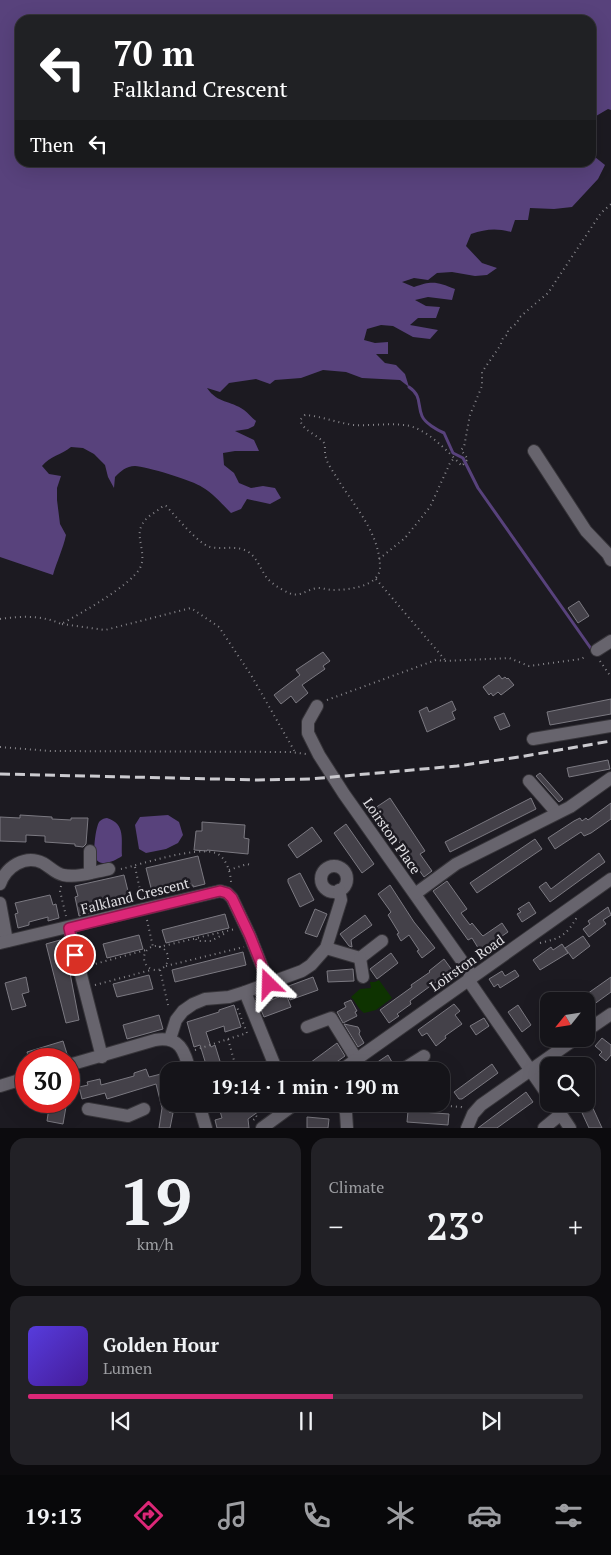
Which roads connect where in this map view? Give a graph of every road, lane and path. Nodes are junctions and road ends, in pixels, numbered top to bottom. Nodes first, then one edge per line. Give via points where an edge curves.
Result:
1 (611, 204) edge
2 (534, 452) dead end
3 (454, 458) junction
4 (379, 560) junction
5 (611, 560) edge
6 (376, 579) junction
7 (0, 619) edge
8 (61, 624) junction
9 (611, 641) edge
10 (597, 650) junction
11 (446, 661) junction
12 (611, 678) edge
13 (317, 706) joint
14 (611, 726) edge
15 (533, 739) dead end
16 (0, 747) edge
17 (295, 752) junction
18 (320, 756) junction
19 (611, 778) edge
20 (529, 781) dead end
21 (557, 813) junction
22 (90, 851) dead end
23 (251, 865) dead end
24 (109, 869) joint
25 (229, 870) junction
26 (90, 873) junction
27 (64, 875) junction
28 (611, 879) edge
29 (0, 884) edge
30 (339, 890) dead end
31 (227, 893) junction
32 (415, 894) junction
33 (0, 903) edge
34 (69, 928) junction
35 (241, 928) dead end
36 (225, 932) junction
37 (196, 938) junction
38 (382, 941) dead end
39 (4, 942) edge
40 (249, 946) dead end
41 (159, 947) junction
42 (326, 948) junction
43 (147, 950) junction
44 (360, 958) junction
45 (166, 966) junction
46 (79, 968) junction
47 (153, 970) junction
48 (160, 970) junction
49 (363, 977) dead end
50 (470, 979) junction
51 (269, 984) junction
52 (84, 988) junction
53 (239, 994) junction
54 (611, 1014) edge
55 (176, 1020) junction
56 (595, 1025) edge
57 (307, 1027) dead end
58 (170, 1039) junction
59 (228, 1040) junction
60 (562, 1048) edge
61 (184, 1053) junction
62 (102, 1056) junction
63 (424, 1056) dead end
64 (357, 1060) junction
65 (80, 1062) edge
66 (187, 1062) edge
67 (235, 1062) edge
68 (273, 1062) edge
69 (354, 1062) edge
70 (414, 1062) edge
71 (530, 1070) junction
72 (15, 1081) edge
73 (540, 1084) edge
74 (0, 1086) edge
75 (450, 1106) edge
76 (88, 1109) dead end
77 (144, 1109) dead end
78 (201, 1112) edge
79 (253, 1112) edge
80 (284, 1112) edge
81 (346, 1112) edge
82 (555, 1112) edge
83 (559, 1112) edge
84 (473, 1114) junction
85 (129, 1122) edge
86 (253, 1127) edge
87 (206, 1128) edge
88 (262, 1128) edge
89 (347, 1128) edge
90 (467, 1128) edge
91 (544, 1128) edge
92 (570, 1128) edge

1 - 3 path via 601,213 548,293 508,330 486,364 461,450 468,459 462,466
2 - 5 street via 586,531
3 - 4 path via 430,507 404,538
3 - 4 path via 430,436 414,427 354,425 302,416 300,420 304,428 324,443 326,459 369,527
4 - 6 path
6 - 8 path via 359,588 317,588 300,595 290,594 268,579 248,552 236,547 208,546 163,506 141,526 142,561 132,578
6 - 11 path
7 - 8 path via 34,617
8 - 17 path via 105,630 191,608 219,627
9 - 10 street
10 - 11 path via 581,659 529,666 509,658
10 - 12 path
11 - 13 path via 436,660
13 - 18 street, Loirston Place via 308,722 308,733
14 - 15 street
16 - 17 path via 50,751
17 - 18 path
18 - 32 street, Loirston Place
19 - 21 street
20 - 21 street
21 - 32 street via 468,857
22 - 26 street
23 - 25 path
24 - 25 path via 113,871 194,852 218,854
24 - 26 street
25 - 31 path via 231,886
26 - 27 street
27 - 29 street via 42,863 25,860 9,869
27 - 34 path via 60,891
28 - 50 street, Loirston Road
30 - 42 street via 342,900
31 - 34 street, Falkland Crescent via 213,892
31 - 51 street via 250,936
32 - 50 street, Loirston Place via 469,971
33 - 39 street
34 - 39 street, Falkland Crescent
34 - 46 street, Falkland Crescent
35 - 36 path
36 - 37 path
36 - 37 path via 210,941 197,941
37 - 41 path
38 - 44 street
40 - 45 path
41 - 43 path
41 - 45 path via 168,955
42 - 44 street
42 - 51 street via 307,968
43 - 46 path
43 - 47 path via 146,962
44 - 49 street
45 - 48 path
46 - 52 street, Falkland Crescent
47 - 48 path
47 - 52 path
48 - 55 path via 170,1013
50 - 64 street, Loirston Road
50 - 71 street, Loirston Place
51 - 53 street
52 - 62 street, Falkland Crescent
53 - 55 street via 205,999 183,1011
53 - 59 path via 247,1033
53 - 68 street
54 - 56 street
55 - 58 street
57 - 64 street via 331,1018
58 - 61 street
58 - 62 street via 154,1040
59 - 61 path
59 - 67 path
60 - 71 street
61 - 66 street
62 - 65 street
63 - 70 street
64 - 69 street, Loirston Road
71 - 73 street, Loirston Place
71 - 84 street
72 - 74 street
75 - 84 path via 461,1107
76 - 85 street
77 - 85 street
78 - 87 street
79 - 86 path via 257,1117 252,1120
80 - 88 street
81 - 89 street
82 - 91 street
83 - 92 street
84 - 90 street

